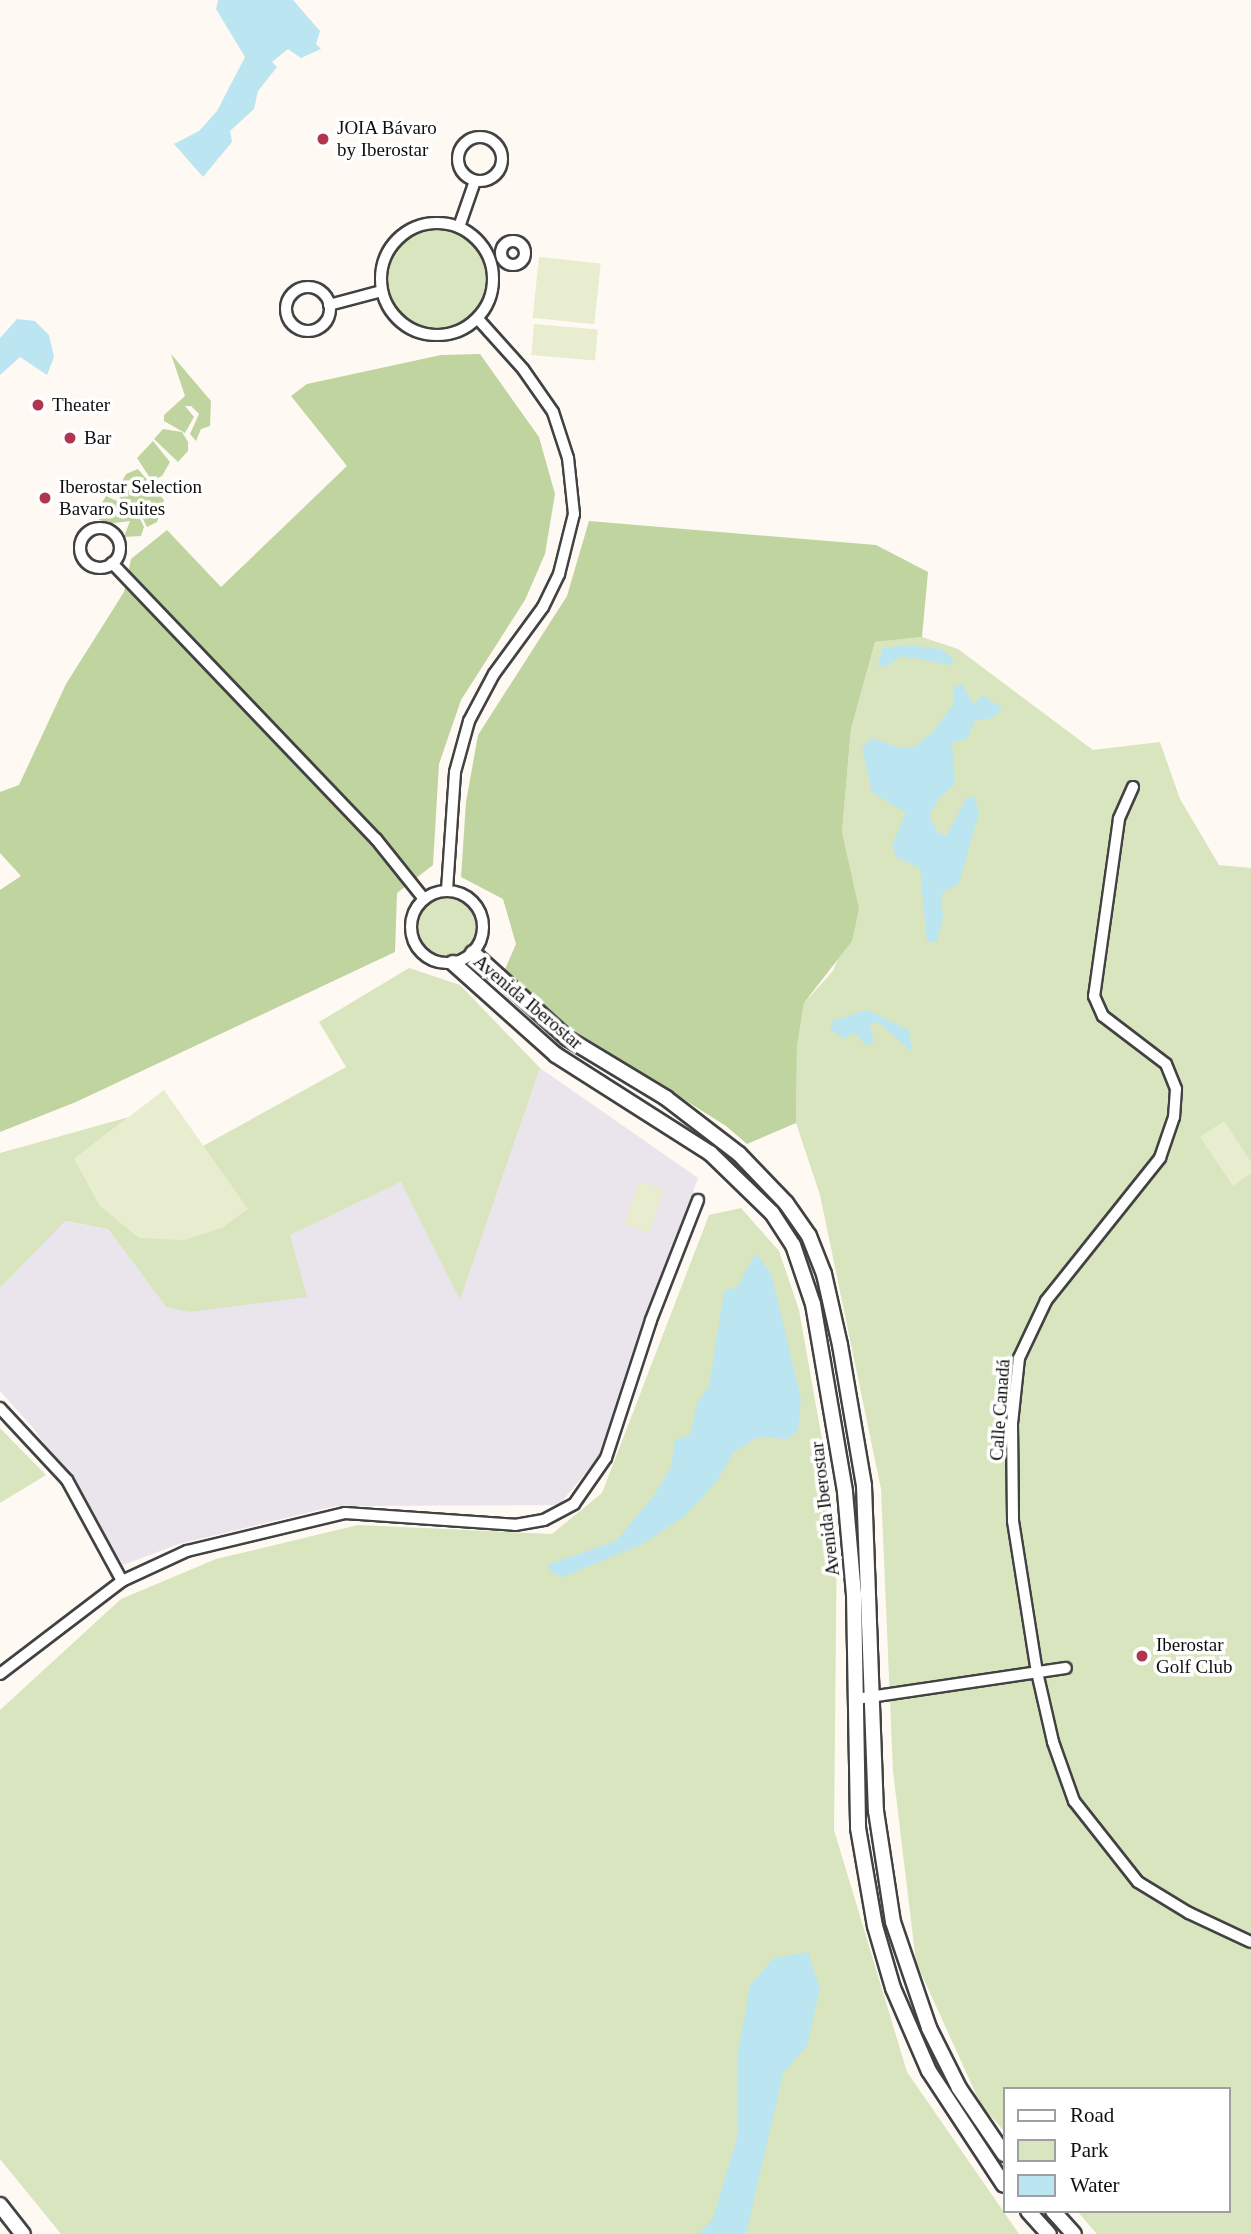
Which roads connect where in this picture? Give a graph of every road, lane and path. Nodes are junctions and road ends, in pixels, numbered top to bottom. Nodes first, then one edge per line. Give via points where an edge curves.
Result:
1 (475, 181) junction
2 (458, 227) junction
3 (382, 290) junction
4 (329, 305) junction
5 (478, 319) junction
6 (112, 563) dead end
7 (1133, 787) dead end
8 (447, 890) junction
9 (424, 899) junction
10 (473, 953) junction
11 (453, 963) junction
12 (698, 1200) dead end
13 (0, 1408) edge
14 (121, 1581) junction
15 (1066, 1668) dead end
16 (1037, 1672) junction
17 (0, 1674) edge
18 (875, 1697) junction
19 (856, 1699) junction
20 (1251, 1942) edge
21 (1002, 2151) edge
22 (1002, 2182) edge
23 (0, 2205) edge
24 (1030, 2213) edge
25 (1056, 2213) edge
26 (23, 2234) edge
27 (1049, 2234) edge
28 (1074, 2234) edge

1 - 1 street via 496,174 503,159 491,139 480,136 461,146 457,157 459,168
1 - 2 street
2 - 3 street via 432,222 398,238 381,271
2 - 5 street via 496,259 492,295
3 - 4 street
3 - 5 street via 401,323 417,333 454,333
4 - 4 street via 319,289 298,289 289,297 287,318 303,331 316,330 330,316
5 - 8 street via 523,369 552,412 568,458 574,514 559,574 543,607 494,674 470,721 455,772
6 - 9 street via 376,839
7 - 16 street, Calle Canadá via 1119,819 1094,996 1103,1016 1166,1064 1176,1088 1174,1117 1160,1158 1046,1301 1018,1358 1012,1424 1013,1521
8 - 9 street
8 - 10 street via 470,898 478,907 484,931
9 - 11 street via 412,919 414,943 430,960
10 - 11 street
10 - 18 street, Avenida Iberostar via 567,1038 666,1098 739,1154 786,1203 809,1236 824,1274 840,1345 864,1486
11 - 19 street, Avenida Iberostar via 556,1055 710,1153 772,1213 793,1245 813,1304 845,1492 854,1594
12 - 14 street via 651,1320 606,1458 574,1504 544,1520 514,1525 345,1513 187,1551
13 - 14 street via 67,1480
14 - 17 street
15 - 16 street
16 - 18 street
16 - 20 street, Calle Canadá via 1053,1742 1074,1801 1108,1848 1138,1882
18 - 19 street
18 - 21 street, Avenida Iberostar via 876,1811 901,1952 929,2028 960,2088
19 - 22 street, Avenida Iberostar via 858,1828 875,1926 893,1988 929,2071
23 - 26 street
24 - 27 street
25 - 28 street

